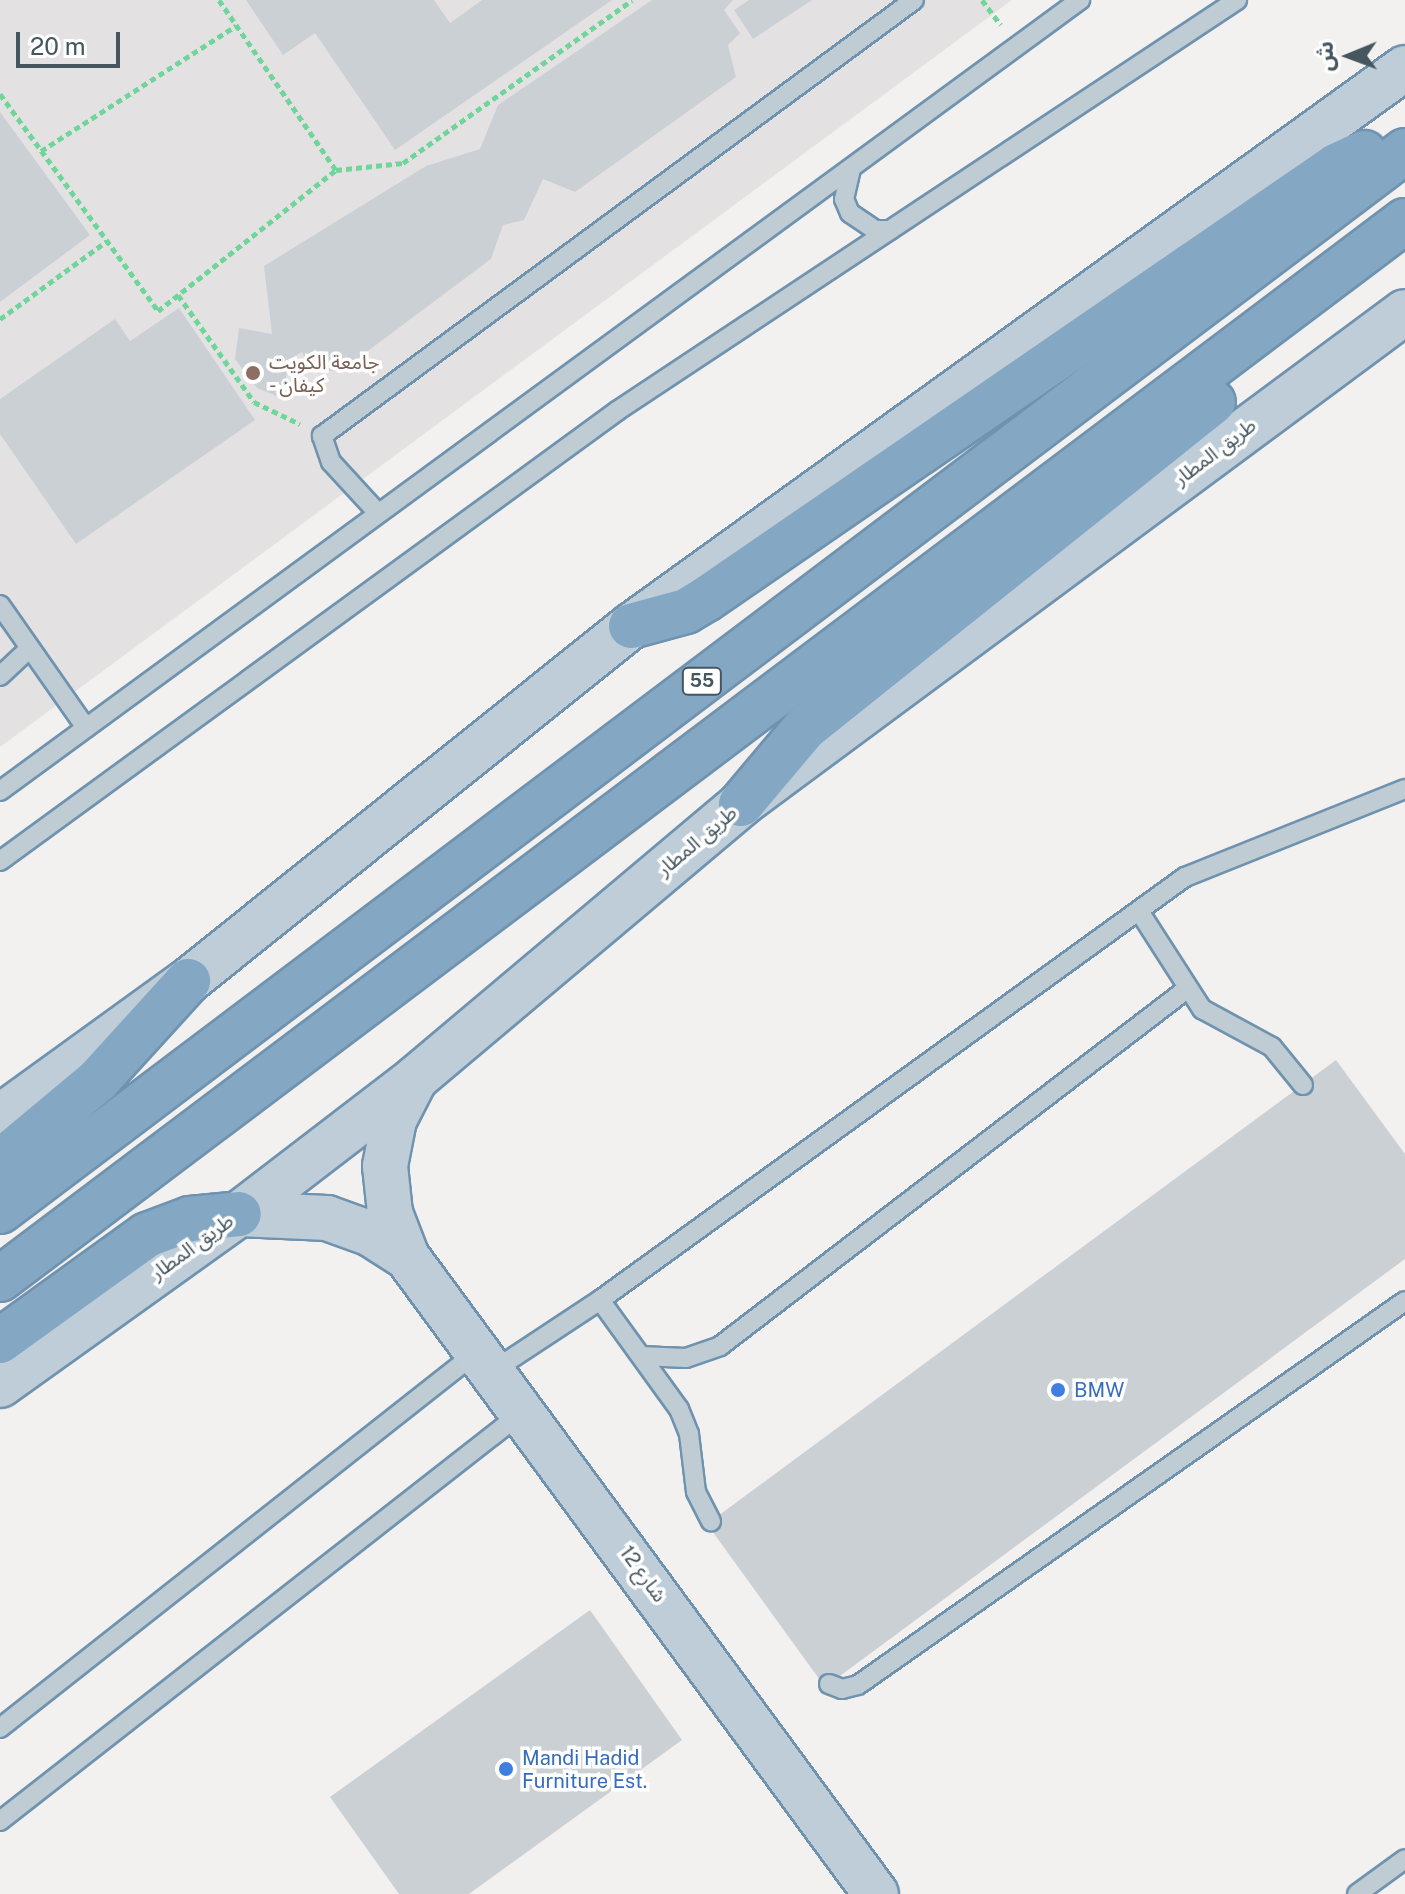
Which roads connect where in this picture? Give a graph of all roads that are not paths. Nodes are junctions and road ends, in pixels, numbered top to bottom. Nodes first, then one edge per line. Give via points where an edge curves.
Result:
1 (914, 0) edge
2 (1080, 0) edge
3 (1237, 0) edge
4 (1405, 68) edge
5 (1405, 145) edge
6 (1405, 151) edge
7 (851, 169) junction
8 (1405, 221) edge
9 (890, 230) junction
10 (1405, 230) edge
11 (1405, 312) edge
12 (377, 512) junction
13 (0, 605) edge
14 (631, 626) junction
15 (30, 648) junction
16 (0, 676) edge
17 (86, 728) junction
18 (1405, 789) edge
19 (0, 791) edge
20 (741, 804) junction
21 (0, 861) edge
22 (1139, 911) junction
23 (188, 981) junction
24 (1187, 989) junction
25 (416, 1078) junction
26 (1303, 1085) dead end
27 (0, 1117) edge
28 (0, 1162) edge
29 (0, 1211) edge
30 (239, 1214) junction
31 (407, 1257) junction
32 (0, 1279) edge
33 (600, 1300) junction
34 (1405, 1301) edge
35 (0, 1341) edge
36 (641, 1356) junction
37 (486, 1360) junction
38 (0, 1385) edge
39 (525, 1411) junction
40 (711, 1521) dead end
41 (829, 1684) dead end
42 (0, 1728) edge
43 (0, 1821) edge
44 (1405, 1859) edge
45 (876, 1894) edge
46 (1357, 1894) edge

1 - 12 lane via 322,436 331,462
2 - 7 lane
3 - 9 lane
4 - 14 main road
5 - 14 highway via 1369,151 1336,166 706,599 686,611
6 - 29 highway, 55
7 - 9 lane via 844,199 850,213 875,230
7 - 12 lane
8 - 32 highway
9 - 21 lane via 617,411
10 - 20 highway via 1363,283 805,728
11 - 20 main road, طريق المطار
12 - 17 lane
13 - 15 lane
14 - 23 main road
15 - 16 lane
15 - 17 lane
17 - 19 lane
18 - 22 lane via 1185,877
20 - 25 main road, طريق المطار
22 - 24 lane
22 - 33 lane
23 - 27 main road
23 - 28 highway via 98,1080
24 - 26 lane via 1218,1021 1272,1047
24 - 36 lane via 720,1346 686,1358
25 - 30 main road, طريق المطار
25 - 31 main road, شارع 12 via 394,1120 385,1166 390,1213
30 - 31 main road, شارع 12 via 327,1218 369,1233
30 - 35 highway via 190,1219 147,1235
30 - 38 main road, طريق المطار
31 - 37 main road, شارع 12
33 - 36 lane
33 - 37 lane
34 - 41 lane via 858,1685 842,1689
36 - 40 lane via 685,1421 692,1477
37 - 39 main road, شارع 12
37 - 42 lane
39 - 43 lane
39 - 45 main road, شارع 12
44 - 46 lane

